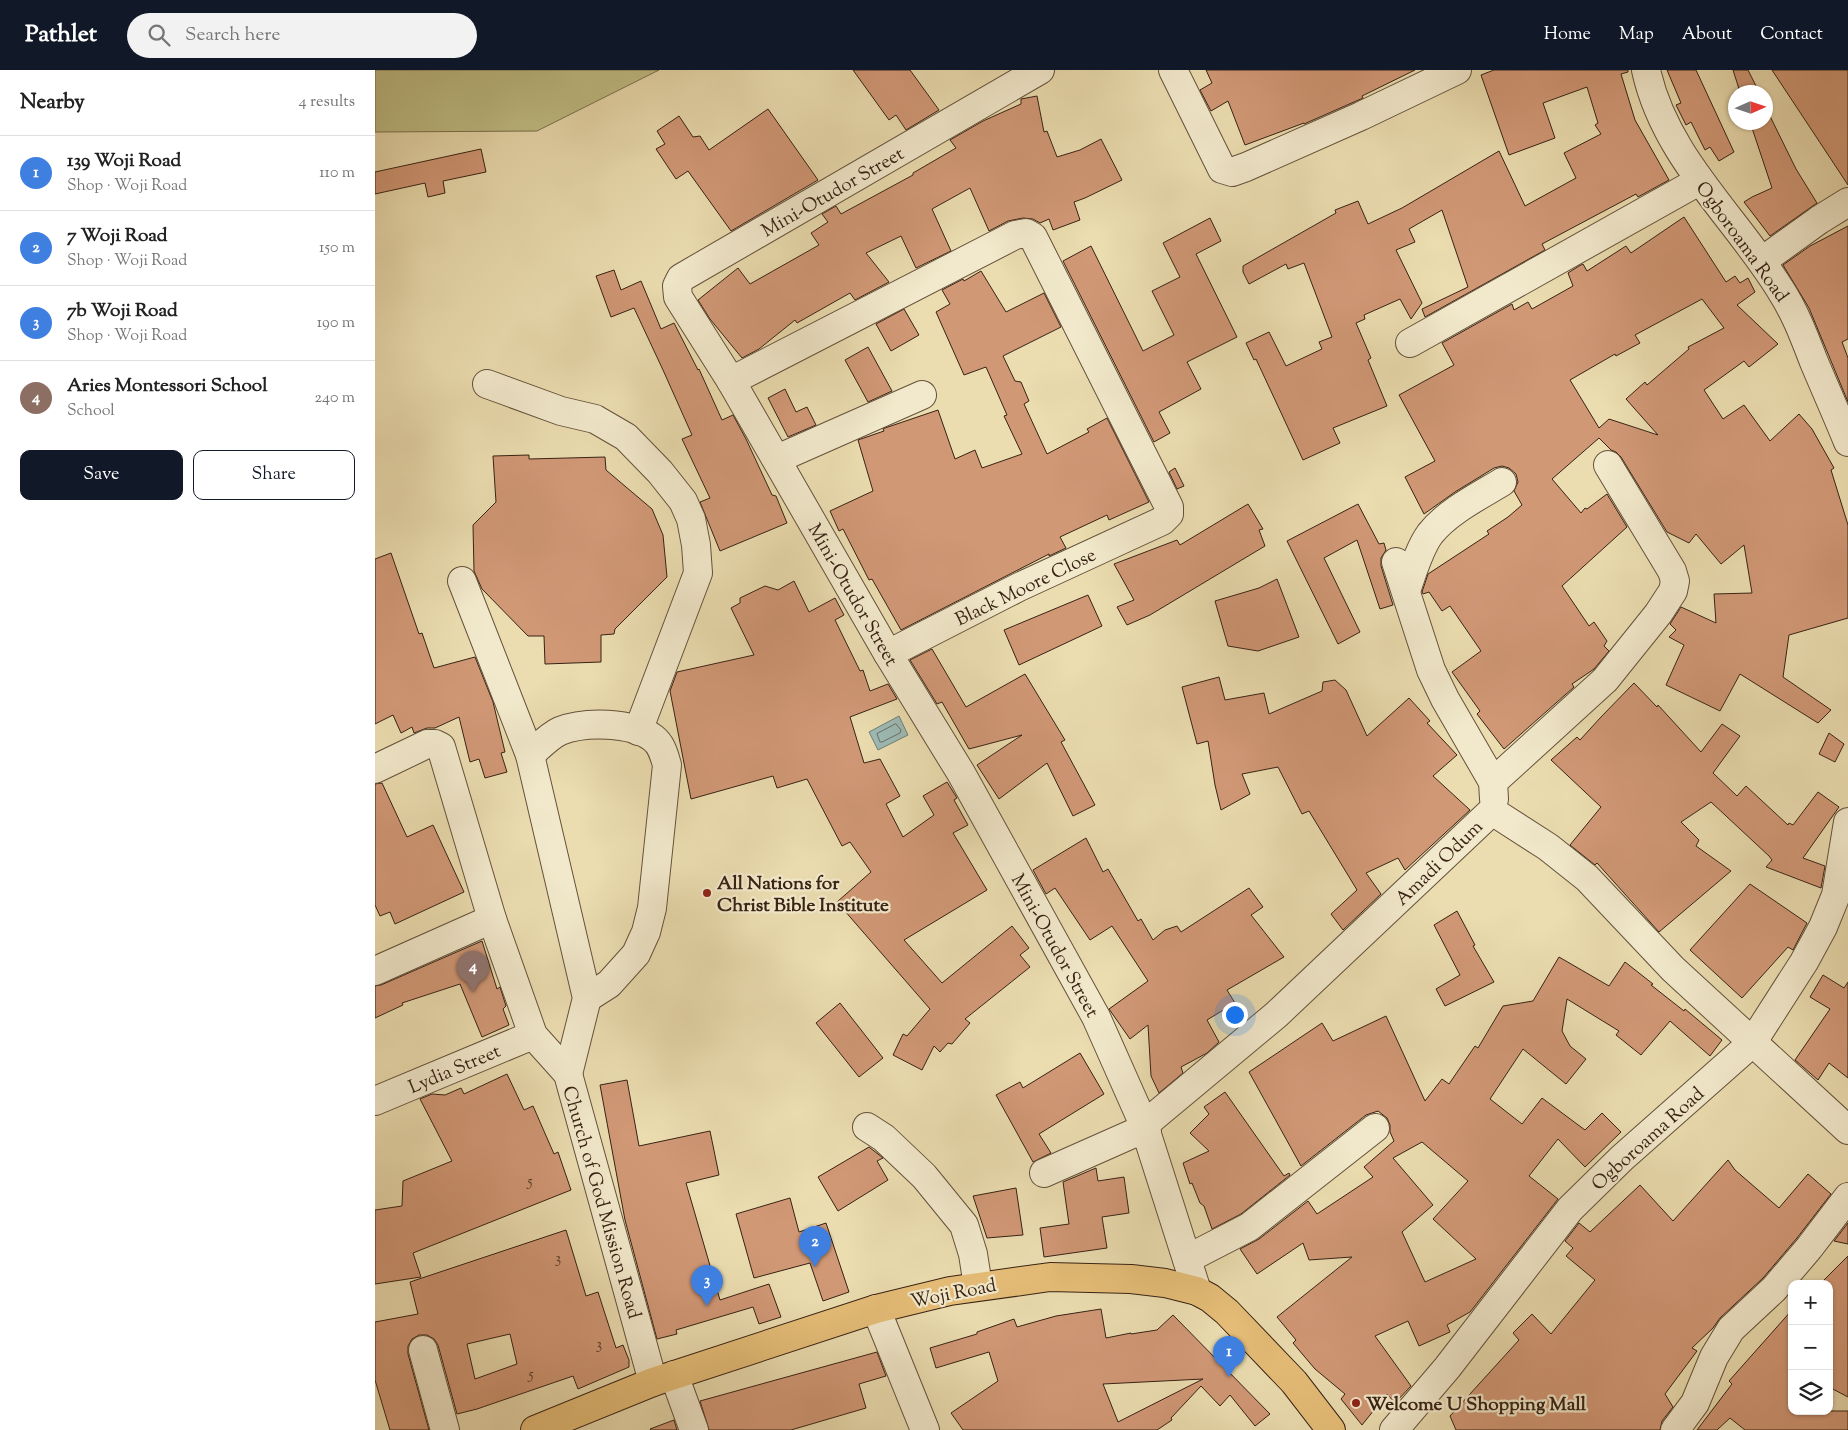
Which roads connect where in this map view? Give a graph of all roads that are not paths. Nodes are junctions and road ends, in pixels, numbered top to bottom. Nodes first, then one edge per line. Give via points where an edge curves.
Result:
1 (1040, 70) edge
2 (1173, 70) edge
3 (1457, 70) edge
4 (1646, 70) edge
5 (1699, 181) junction
6 (1848, 202) edge
7 (1762, 261) junction
8 (1410, 343) dead end
9 (731, 381) junction
10 (487, 384) dead end
11 (922, 395) dead end
12 (1848, 442) edge
13 (777, 459) junction
14 (1608, 465) dead end
15 (1502, 482) dead end
16 (1396, 562) dead end
17 (462, 581) dead end
18 (1406, 591) junction
19 (888, 654) junction
20 (639, 731) junction
21 (530, 755) junction
22 (375, 769) edge
23 (1493, 782) junction
24 (1492, 811) junction
25 (1848, 822) edge
26 (492, 919) junction
27 (375, 971) edge
28 (587, 998) junction
29 (533, 1035) junction
30 (1753, 1043) junction
31 (568, 1074) junction
32 (375, 1101) edge
33 (867, 1127) dead end
34 (1145, 1128) junction
35 (1375, 1128) dead end
36 (1848, 1130) edge
37 (1045, 1173) dead end
38 (1848, 1197) edge
39 (1187, 1259) junction
40 (978, 1286) junction
41 (1197, 1291) junction
42 (876, 1309) junction
43 (423, 1350) dead end
44 (664, 1379) junction
45 (445, 1430) edge
46 (535, 1430) edge
47 (694, 1430) edge
48 (925, 1430) edge
49 (1331, 1430) edge
50 (1395, 1430) edge
51 (1675, 1430) edge

1 - 9 street, Mini-Otudor Street via 681,278 677,286 678,297
2 - 3 street via 1223,169 1232,172 1318,136
4 - 5 street, Ogboroama Road via 1650,88 1670,132
5 - 7 street, Ogboroama Road
5 - 8 street
6 - 7 street
7 - 12 street, Ogboroama Road via 1796,316
9 - 13 street, Mini-Otudor Street
9 - 19 street, Black Moore Close via 1015,235 1026,233 1033,237 1169,507 1169,514 1162,521 1019,587
10 - 20 street via 561,411 595,419 625,437 660,472 683,501 691,519 697,573
11 - 13 street
13 - 19 street, Mini-Otudor Street
14 - 23 street via 1672,571 1673,591 1605,680
15 - 18 street via 1456,510 1430,534
16 - 18 street
17 - 21 street
18 - 23 street via 1431,670
19 - 34 street, Mini-Otudor Street via 961,773 1097,1017
20 - 21 street via 610,725 574,727 558,732
20 - 28 street via 653,738 662,748 667,765 652,908 636,954 609,984
21 - 28 street
22 - 26 street, Church of God Mission Road via 427,744 441,747
23 - 24 street
24 - 30 street, Amadi Odum via 1549,847 1587,878 1673,970
24 - 34 street, Amadi Odum via 1277,1015
25 - 30 street, Ogboroama Road via 1836,895 1823,927
26 - 27 street
26 - 29 street, Church of God Mission Road
28 - 31 street
29 - 31 street, Church of God Mission Road
29 - 32 street, Lydia Street
30 - 36 street, Amadi Odum
30 - 50 street, Ogboroama Road via 1622,1158 1570,1209
31 - 44 street, Church of God Mission Road
33 - 40 street via 884,1138 924,1176 964,1225
34 - 37 street
34 - 39 street, Mini-Otudor Street
35 - 39 street via 1249,1227
38 - 51 street via 1774,1288 1731,1329 1695,1403
39 - 41 street, Mini-Otudor Street
40 - 41 main road, Woji Road via 1050,1276 1165,1283
40 - 42 main road, Woji Road
41 - 49 main road, Woji Road via 1227,1312 1265,1351
42 - 44 main road, Woji Road
42 - 48 street
43 - 45 street
44 - 46 main road, Woji Road
44 - 47 street, Church of God Mission Road

